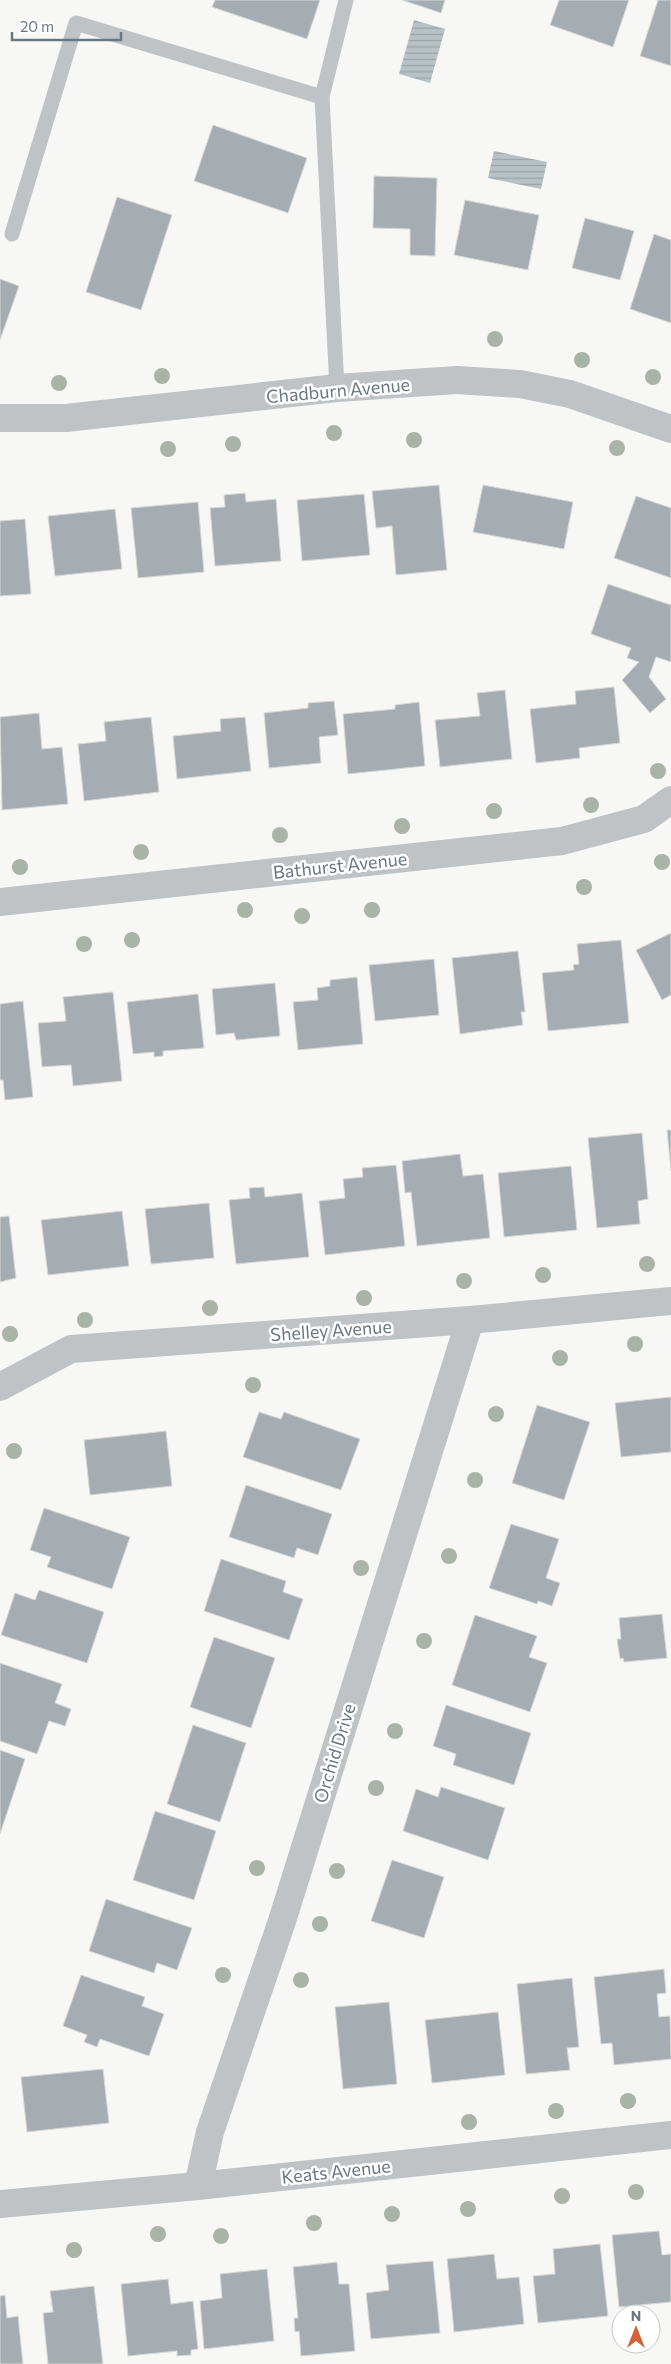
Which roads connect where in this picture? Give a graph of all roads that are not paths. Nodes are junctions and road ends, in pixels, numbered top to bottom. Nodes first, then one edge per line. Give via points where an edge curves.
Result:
1 (346, 0) edge
2 (322, 97) junction
3 (12, 234) dead end
4 (337, 388) junction
5 (0, 418) edge
6 (671, 429) edge
7 (671, 800) edge
8 (0, 902) edge
9 (671, 1301) edge
10 (470, 1320) junction
11 (0, 1387) edge
12 (671, 2135) edge
13 (198, 2186) junction
14 (0, 2204) edge

1 - 2 lane
2 - 3 lane via 76,23
2 - 4 lane
4 - 5 street, Chadburn Avenue via 66,418
4 - 6 street, Chadburn Avenue via 457,380 520,384 570,394
7 - 8 street, Bathurst Avenue via 644,819 562,841
9 - 10 street, Shelley Avenue
10 - 11 street, Shelley Avenue via 70,1349
10 - 13 street, Orchid Drive via 282,1920 210,2132
12 - 13 street, Keats Avenue
13 - 14 street, Keats Avenue

